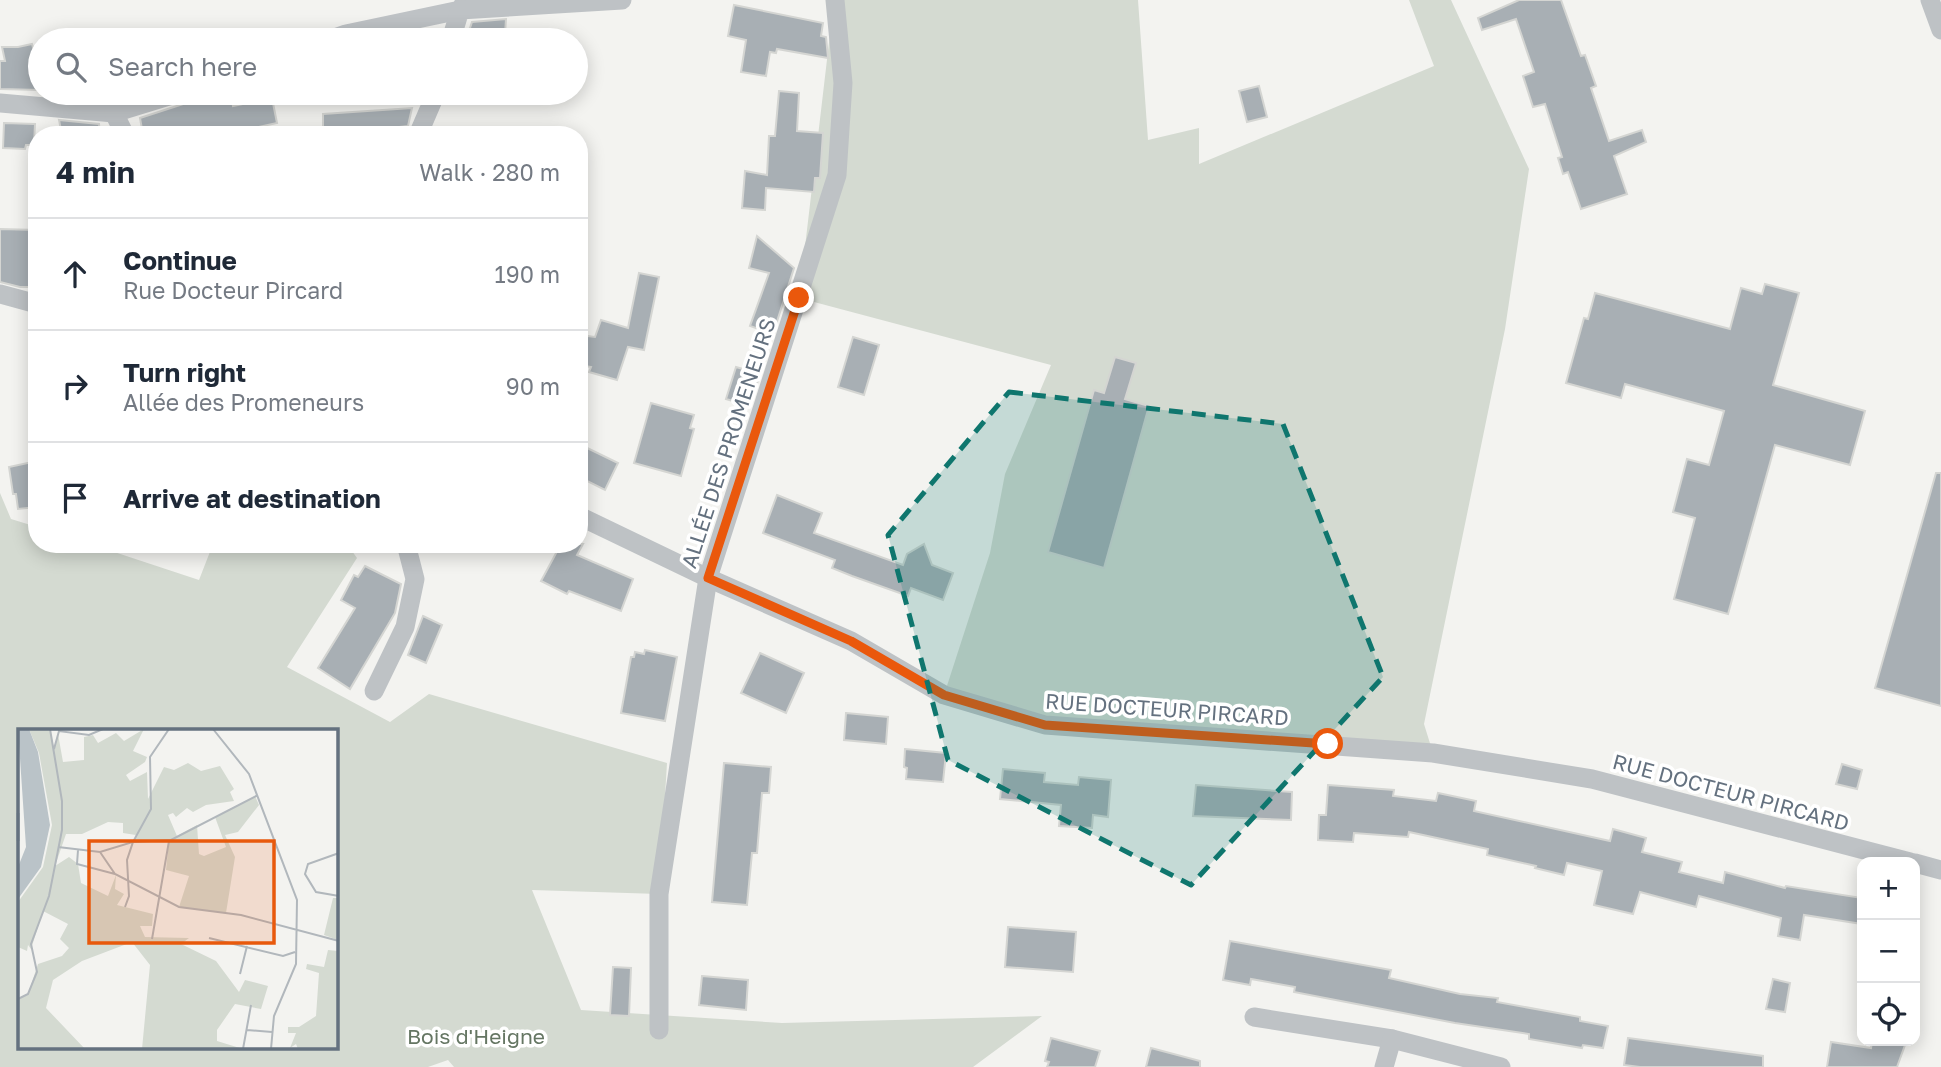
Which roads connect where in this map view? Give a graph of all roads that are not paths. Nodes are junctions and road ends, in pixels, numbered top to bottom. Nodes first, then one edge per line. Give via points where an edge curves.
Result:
1 (622, 0) edge
2 (835, 0) edge
3 (1930, 0) edge
4 (463, 5) edge
5 (370, 28) edge
6 (455, 28) edge
7 (1941, 30) edge
8 (0, 103) edge
9 (140, 105) edge
10 (431, 105) edge
11 (114, 113) junction
12 (120, 126) edge
13 (422, 126) edge
14 (0, 294) edge
15 (28, 302) edge
16 (588, 520) edge
17 (408, 553) edge
18 (708, 578) junction
19 (374, 691) dead end
20 (1889, 857) edge
21 (1920, 865) edge
22 (1941, 870) edge
23 (1254, 1017) dead end
24 (659, 1030) dead end
25 (1392, 1040) junction
26 (1384, 1067) edge
27 (1501, 1067) edge

1 - 4 street
2 - 18 street, ALLÉE DES PROMENEURS via 843,83 837,175
3 - 7 street
4 - 5 street
4 - 6 street
8 - 11 street
9 - 11 street
10 - 13 street
11 - 12 street
14 - 15 street
16 - 18 street, RUE DOCTEUR PIRCARD
17 - 19 street via 415,579 405,627
18 - 20 street, RUE DOCTEUR PIRCARD via 851,641 944,695 1045,725 1433,753 1592,779
18 - 24 street, ALLÉE DES PROMENEURS via 659,894
21 - 22 street, RUE DOCTEUR PIRCARD
23 - 25 street
25 - 26 street
25 - 27 street

